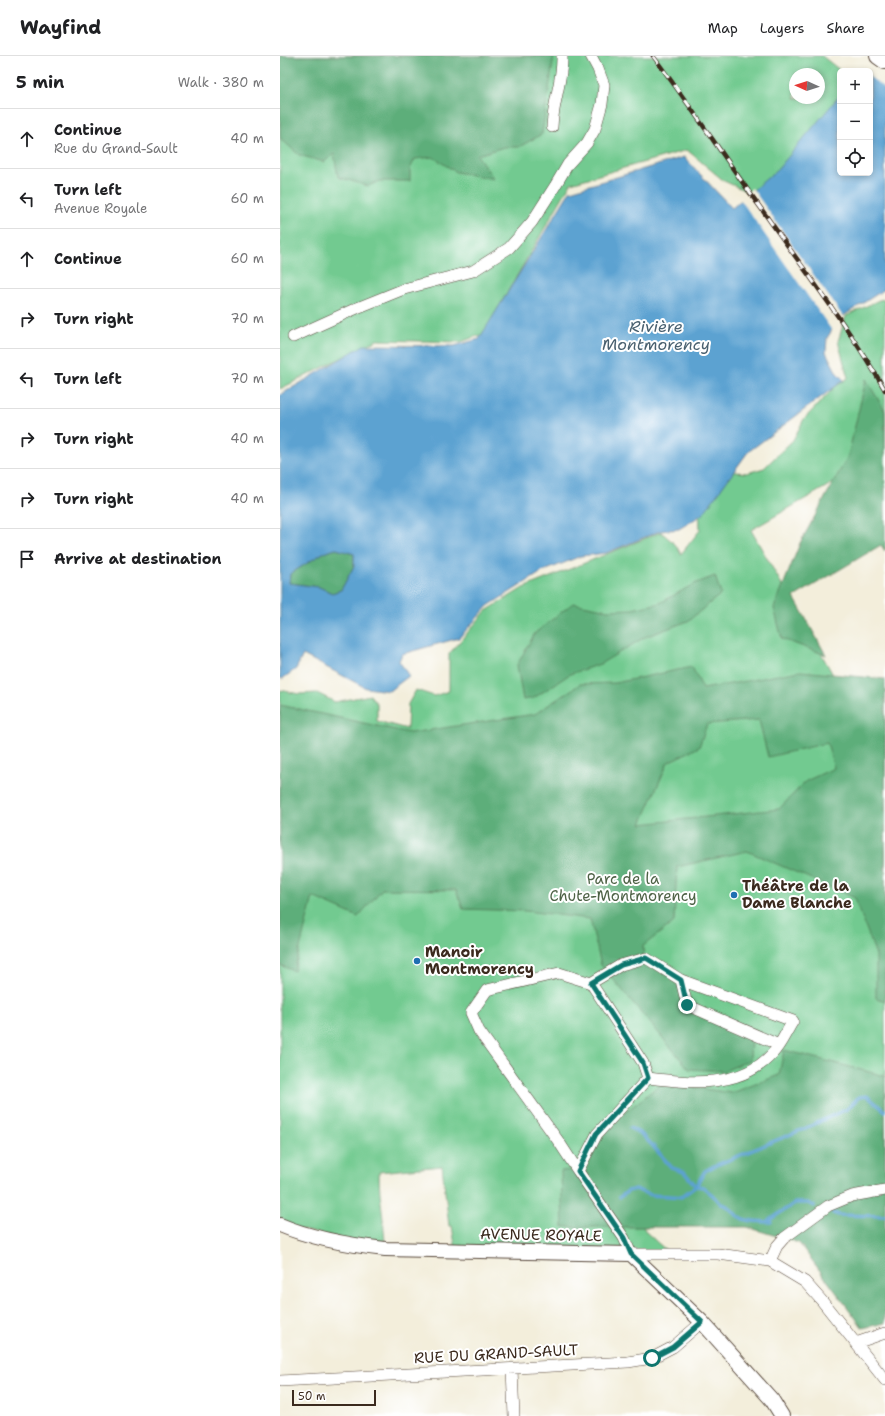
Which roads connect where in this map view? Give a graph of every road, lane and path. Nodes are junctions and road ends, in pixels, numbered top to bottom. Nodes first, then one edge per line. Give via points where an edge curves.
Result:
1 (562, 56) edge
2 (591, 56) edge
3 (878, 56) edge
4 (885, 61) edge
5 (552, 127) dead end
6 (293, 337) dead end
7 (681, 980) junction
8 (591, 983) junction
9 (779, 1045) junction
10 (648, 1078) junction
11 (578, 1171) junction
12 (885, 1190) edge
13 (280, 1225) edge
14 (631, 1254) junction
15 (770, 1261) junction
16 (702, 1322) junction
17 (885, 1333) edge
18 (856, 1343) junction
19 (512, 1368) junction
20 (885, 1380) edge
21 (280, 1381) edge
22 (514, 1416) edge
23 (782, 1416) edge

1 - 5 street
2 - 6 street via 604,85 595,129 587,143 568,164 532,222 509,248 473,272 404,289
3 - 4 highway
7 - 8 street via 646,958 621,965
7 - 9 street via 687,1005
7 - 9 street via 793,1021
8 - 10 street via 643,1063
8 - 11 street via 559,973 487,990 471,1013 479,1031
9 - 10 street via 755,1068 736,1077 685,1083
10 - 11 street via 596,1134
11 - 14 street via 624,1238
12 - 15 street via 852,1196 828,1206 784,1238
13 - 14 main road, AVENUE ROYALE via 350,1245 385,1249
14 - 15 street via 718,1254
14 - 16 main road
15 - 18 street via 805,1282
16 - 19 street, RUE DU GRAND-SAULT via 673,1347 652,1358 628,1362
16 - 23 main road via 772,1400
17 - 18 street
18 - 20 street
19 - 21 street, RUE DU GRAND-SAULT
19 - 22 street

